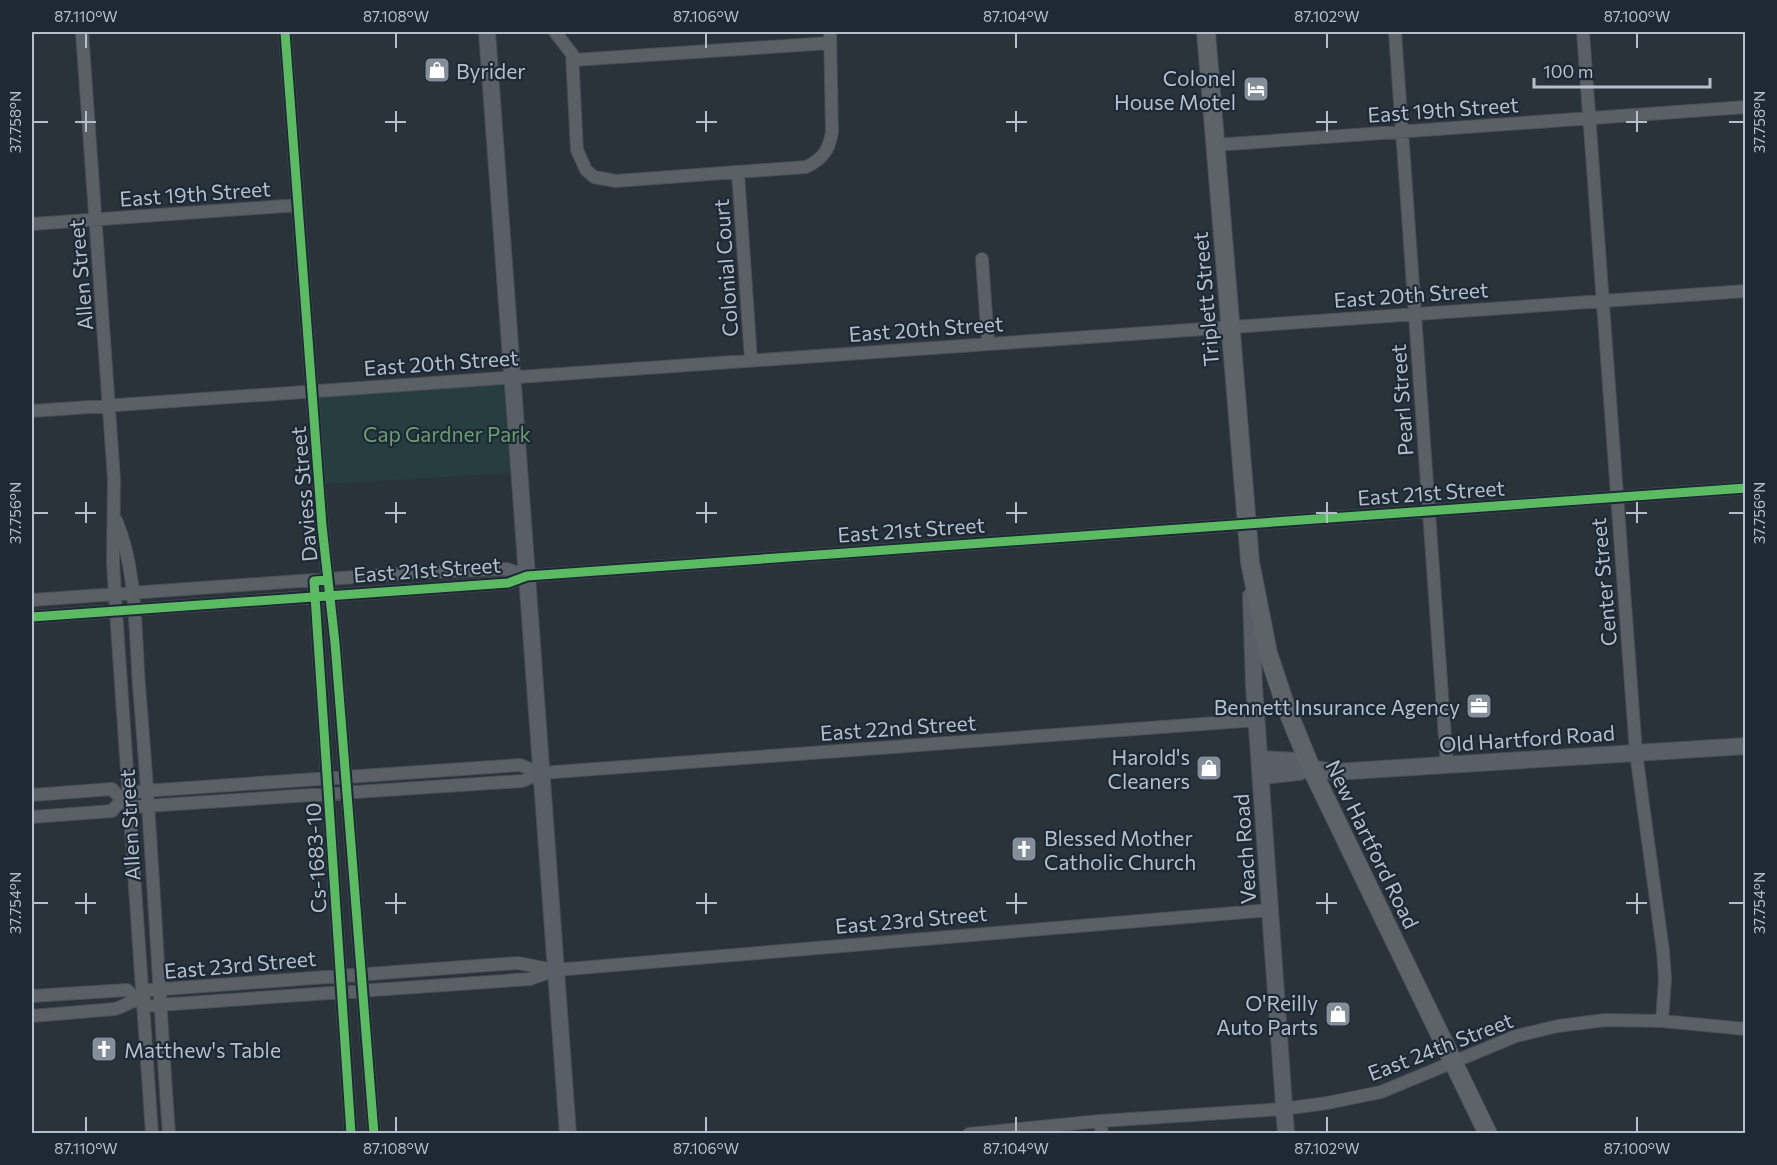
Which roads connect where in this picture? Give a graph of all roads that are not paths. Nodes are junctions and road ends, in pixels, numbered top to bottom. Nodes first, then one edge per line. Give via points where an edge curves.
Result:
1 (82, 32) edge
2 (285, 32) edge
3 (487, 32) edge
4 (555, 32) edge
5 (1206, 32) edge
6 (1395, 32) edge
7 (1583, 32) edge
8 (830, 37) edge
9 (573, 60) junction
10 (1746, 107) edge
11 (1589, 117) junction
12 (1402, 131) junction
13 (1215, 145) junction
14 (738, 173) junction
15 (298, 205) junction
16 (95, 220) junction
17 (32, 224) edge
18 (982, 260) dead end
19 (1746, 291) edge
20 (1603, 300) junction
21 (1414, 313) junction
22 (1230, 326) junction
23 (988, 343) junction
24 (751, 360) junction
25 (513, 376) junction
26 (312, 390) junction
27 (109, 405) junction
28 (32, 411) edge
29 (1746, 488) edge
30 (1616, 497) junction
31 (1429, 510) junction
32 (114, 516) junction
33 (1246, 524) junction
34 (1250, 562) junction
35 (527, 576) junction
36 (328, 580) junction
37 (314, 581) junction
38 (132, 594) junction
39 (115, 595) junction
40 (330, 595) junction
41 (315, 596) junction
42 (32, 600) edge
43 (132, 610) junction
44 (116, 611) junction
45 (32, 617) edge
46 (1257, 720) junction
47 (1746, 746) edge
48 (1636, 753) junction
49 (1448, 766) junction
50 (1262, 768) junction
51 (1311, 768) junction
52 (541, 773) junction
53 (345, 777) junction
54 (328, 778) junction
55 (147, 791) junction
56 (346, 793) junction
57 (32, 795) edge
58 (329, 795) junction
59 (128, 800) junction
60 (147, 807) junction
61 (32, 817) edge
62 (1270, 910) junction
63 (555, 970) junction
64 (359, 974) junction
65 (340, 975) junction
66 (159, 990) junction
67 (361, 991) junction
68 (341, 992) junction
69 (32, 996) edge
70 (142, 998) junction
71 (160, 1004) junction
72 (32, 1016) edge
73 (1662, 1021) junction
74 (1746, 1029) edge
75 (1454, 1064) junction
76 (1284, 1109) junction
77 (1101, 1127) edge
78 (152, 1134) edge
79 (169, 1134) edge
80 (351, 1134) edge
81 (374, 1134) edge
82 (568, 1134) edge
83 (969, 1134) edge
84 (1286, 1134) edge
85 (1488, 1134) edge

1 - 16 street, Allen Street
2 - 15 street, Daviess Street
3 - 25 street
4 - 9 street, Colonial Court via 567,45
5 - 13 main road, Triplett Street
6 - 12 street, Pearl Street
7 - 11 street, Center Street
8 - 9 street, Colonial Court
8 - 14 street, Colonial Court via 832,132 824,155 806,167
9 - 14 street, Colonial Court via 577,150 580,161 594,177 616,181
10 - 11 street, East 19th Street
11 - 12 street, East 19th Street
11 - 20 street, Center Street
12 - 13 street, East 19th Street
12 - 21 street, Pearl Street
13 - 22 main road, Triplett Street
14 - 24 street, Colonial Court
15 - 16 street, East 19th Street
15 - 26 street, Daviess Street
16 - 17 street, East 19th Street
16 - 27 street, Allen Street
18 - 23 street
19 - 20 street, East 20th Street
20 - 21 street, East 20th Street
20 - 30 street, Center Street
21 - 22 street, East 20th Street
21 - 31 street, Pearl Street
22 - 23 street, East 20th Street
22 - 33 main road, Triplett Street
23 - 24 street, East 20th Street
24 - 25 street, East 20th Street
25 - 26 street, East 20th Street
25 - 35 street
26 - 27 street, East 20th Street
26 - 36 street, Daviess Street
27 - 28 street, East 20th Street
27 - 32 street, Allen Street
29 - 30 street, East 21st Street
30 - 31 street, East 21st Street
30 - 48 street, Center Street
31 - 33 street, East 21st Street
31 - 49 street, Pearl Street
32 - 38 street, Allen Street via 125,541
32 - 39 street, Allen Street
33 - 34 main road, Triplett Street
33 - 35 street, East 21st Street
34 - 46 street, Veach Road
34 - 51 main road, New Hartford Road via 1268,653
35 - 36 street, East 21st Street via 507,569
35 - 40 street, East 21st Street via 508,583
35 - 52 street
36 - 37 street, East 21st Street
36 - 40 street, Daviess Street
37 - 38 street, East 21st Street
37 - 41 street, Cs-1683-10
38 - 39 street, East 21st Street
38 - 43 street, Allen Street
39 - 42 street, East 21st Street
39 - 44 street, Allen Street
40 - 41 street, East 21st Street
40 - 53 street, Daviess Street
41 - 43 street, East 21st Street
41 - 54 street, Cs-1683-10
43 - 44 street, East 21st Street
43 - 55 street, Allen Street
44 - 45 street, East 21st Street
44 - 59 street, Allen Street
46 - 50 street, Veach Road
46 - 52 street, East 22nd Street
47 - 48 street, Old Hartford Road
48 - 49 street, Old Hartford Road
48 - 73 street, Center Street via 1663,951
49 - 51 street, Old Hartford Road via 1334,772
50 - 51 street, Old Hartford Road
50 - 62 street, Veach Road
51 - 75 main road, New Hartford Road
52 - 53 street, East 22nd Street via 520,765
52 - 56 street, East 22nd Street via 522,781
52 - 63 street
53 - 54 street, East 22nd Street
53 - 56 street, Daviess Street
54 - 55 street, East 22nd Street
54 - 58 street, Cs-1683-10
55 - 59 street, East 22nd Street
55 - 60 street, Allen Street
56 - 58 street, East 22nd Street
56 - 64 street, Daviess Street
57 - 59 street via 112,789
58 - 60 street, East 22nd Street
58 - 65 street, Cs-1683-10
59 - 60 street, East 22nd Street
59 - 61 street via 112,811
59 - 70 street, Allen Street
60 - 66 street, Allen Street
62 - 63 street, East 23rd Street
62 - 76 street, Veach Road
63 - 64 street, East 23rd Street via 518,963
63 - 67 street, East 23rd Street via 530,979
63 - 82 street
64 - 65 street, East 23rd Street
64 - 67 street, Daviess Street
65 - 66 street, East 23rd Street
65 - 68 street, Cs-1683-10
66 - 70 street, East 23rd Street
66 - 71 street, Allen Street
67 - 68 street, East 23rd Street
67 - 81 street, Daviess Street
68 - 71 street, East 23rd Street
68 - 80 street, Cs-1683-10
69 - 70 street via 127,990
70 - 71 street, East 23rd Street
70 - 72 street via 115,1009
70 - 78 street, Allen Street
71 - 79 street, Allen Street
73 - 74 street, East 24th Street
73 - 75 street, East 24th Street via 1605,1020 1558,1026 1516,1036
75 - 76 street, East 24th Street via 1381,1092
75 - 85 main road, New Hartford Road
76 - 77 street, East 24th Street
76 - 84 street, Veach Road
77 - 83 street, East 24th Street

